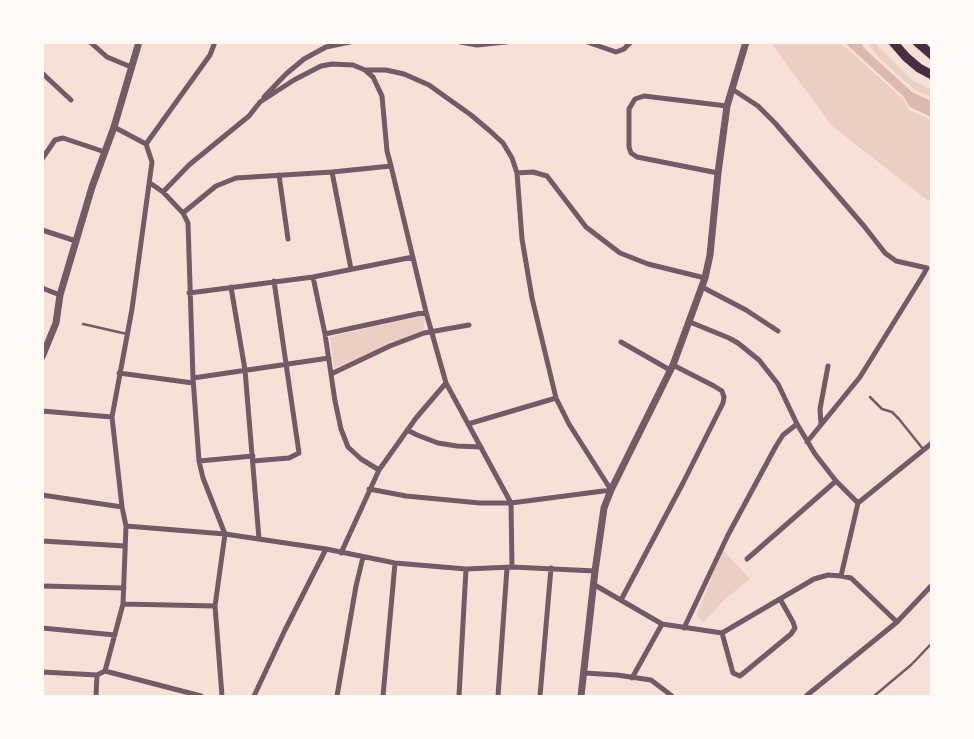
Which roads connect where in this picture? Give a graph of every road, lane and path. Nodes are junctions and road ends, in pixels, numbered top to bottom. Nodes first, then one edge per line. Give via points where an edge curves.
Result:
1 (90, 42) edge
2 (139, 42) edge
3 (214, 42) edge
4 (350, 42) edge
5 (460, 42) edge
6 (506, 42) edge
7 (587, 42) edge
8 (631, 42) edge
9 (746, 42) edge
10 (893, 42) edge
11 (918, 42) edge
12 (932, 55) edge
13 (131, 67) junction
14 (365, 70) junction
15 (42, 73) edge
16 (932, 75) edge
17 (732, 90) junction
18 (71, 100) dead end
19 (260, 102) junction
20 (727, 106) junction
21 (114, 127) junction
22 (146, 144) junction
23 (42, 145) edge
24 (48, 150) junction
25 (105, 152) junction
26 (42, 159) edge
27 (390, 166) junction
28 (332, 172) junction
29 (517, 173) junction
30 (718, 173) junction
31 (279, 175) junction
32 (150, 183) junction
33 (163, 192) junction
34 (183, 213) junction
35 (42, 230) edge
36 (288, 239) dead end
37 (76, 241) junction
38 (413, 257) junction
39 (929, 267) edge
40 (351, 269) junction
41 (313, 276) junction
42 (705, 278) junction
43 (274, 281) junction
44 (702, 287) junction
45 (42, 288) edge
46 (232, 288) junction
47 (190, 293) junction
48 (60, 295) junction
49 (426, 312) junction
50 (690, 322) junction
51 (83, 324) dead end
52 (469, 325) dead end
53 (778, 331) dead end
54 (432, 332) junction
55 (127, 334) junction
56 (325, 334) junction
57 (621, 342) dead end
58 (42, 357) edge
59 (329, 358) junction
60 (286, 365) junction
61 (828, 366) dead end
62 (672, 368) junction
63 (245, 370) junction
64 (119, 373) junction
65 (331, 374) junction
66 (193, 380) junction
67 (446, 383) junction
68 (870, 397) dead end
69 (556, 398) junction
70 (42, 411) edge
71 (112, 417) junction
72 (468, 424) junction
73 (797, 424) junction
74 (821, 424) junction
75 (407, 430) junction
76 (807, 442) junction
77 (932, 443) edge
78 (481, 447) junction
79 (923, 449) junction
80 (253, 458) junction
81 (199, 461) junction
82 (379, 470) junction
83 (836, 481) junction
84 (369, 489) junction
85 (611, 490) junction
86 (42, 495) edge
87 (511, 503) junction
88 (858, 503) junction
89 (122, 507) junction
90 (126, 526) junction
91 (225, 534) junction
92 (259, 539) junction
93 (42, 541) edge
94 (125, 546) junction
95 (326, 550) junction
96 (341, 553) junction
97 (363, 557) junction
98 (747, 559) dead end
99 (395, 563) junction
100 (510, 568) junction
101 (551, 568) junction
102 (466, 569) junction
103 (594, 571) junction
104 (841, 576) junction
105 (593, 584) junction
106 (932, 585) edge
107 (42, 586) edge
108 (124, 588) junction
109 (780, 599) junction
110 (621, 600) junction
111 (123, 604) junction
112 (215, 606) junction
113 (897, 622) junction
114 (662, 624) junction
115 (42, 628) edge
116 (684, 628) junction
117 (722, 633) junction
118 (116, 635) junction
119 (932, 643) edge
120 (105, 671) junction
121 (42, 672) edge
122 (584, 673) junction
123 (97, 675) junction
124 (632, 678) junction
125 (96, 696) edge
126 (201, 696) edge
127 (222, 696) edge
128 (254, 696) edge
129 (337, 696) edge
130 (383, 696) edge
131 (459, 696) edge
132 (498, 696) edge
133 (540, 696) edge
134 (582, 696) edge
135 (672, 696) edge
136 (806, 696) edge
137 (874, 696) edge

1 - 13 street via 107,57
2 - 13 street
3 - 22 street via 210,55
4 - 19 street via 326,47 304,58
5 - 6 street via 477,45
7 - 8 street via 616,52
9 - 17 street
10 - 16 main road via 906,57
11 - 12 main road
13 - 21 street
14 - 19 street via 353,65 322,66
14 - 27 street via 373,77 382,96
14 - 29 street via 404,74 429,85 503,143
15 - 18 street
17 - 20 street
17 - 39 street via 758,106 775,123 885,253 896,261
19 - 33 street via 249,116 189,165
20 - 30 street
20 - 30 street via 644,96 635,99 629,109 631,153 637,157
21 - 22 street
21 - 25 street
22 - 32 street via 152,162
23 - 24 street
24 - 25 street via 55,140 62,138
24 - 26 street
25 - 37 street
27 - 28 street
27 - 38 street
28 - 31 street
28 - 40 street
29 - 42 street via 533,172 547,176 586,226 620,253 648,264
29 - 69 street via 523,248
30 - 42 street
31 - 34 street via 236,178 216,186
31 - 36 street
32 - 33 street
32 - 55 street
33 - 34 street
34 - 47 street via 188,223
35 - 37 street
37 - 48 street
38 - 40 street
38 - 49 street
39 - 74 street via 860,377
40 - 41 street
41 - 43 street
41 - 56 street
42 - 44 street
43 - 46 street
43 - 60 street
44 - 50 street
44 - 53 street
45 - 48 street
46 - 47 street
46 - 63 street
47 - 66 street
48 - 58 street via 56,323
49 - 54 street
49 - 56 street
50 - 62 street
50 - 73 street via 734,340 760,360 778,384
51 - 55 lane
52 - 54 street
54 - 65 street via 424,332 390,346
54 - 67 street
55 - 64 street
56 - 59 street
57 - 62 street
59 - 60 street
59 - 65 street
60 - 63 street
60 - 80 street via 299,453 289,458
61 - 74 street via 820,409
62 - 85 street
62 - 110 street via 722,391 723,402
63 - 66 street
63 - 80 street
64 - 66 street
64 - 71 street
65 - 82 street via 341,430 348,447
66 - 81 street
67 - 72 street
67 - 75 street
68 - 79 lane via 882,409 900,419
69 - 72 street
69 - 85 street via 568,424
70 - 71 street
71 - 89 street
72 - 78 street
73 - 76 street
73 - 116 street via 783,435 776,446 728,535
74 - 76 street
75 - 78 street via 438,443
75 - 82 street
76 - 83 street
77 - 79 street
78 - 87 street
79 - 88 street
80 - 81 street
80 - 92 street
81 - 91 street
82 - 84 street
83 - 88 street
83 - 98 street
84 - 87 street via 406,496
84 - 96 street
85 - 87 street
85 - 103 street via 604,508
86 - 89 street
87 - 100 street
88 - 104 street
89 - 90 street
90 - 91 street
90 - 94 street
91 - 92 street
91 - 112 street
92 - 95 street
93 - 94 street
94 - 108 street
95 - 96 street
95 - 128 street
96 - 97 street
97 - 99 street
97 - 129 street
99 - 102 street
99 - 130 street
100 - 101 street
100 - 102 street
100 - 132 street
101 - 103 street
101 - 133 street
102 - 131 street
103 - 105 street
104 - 109 street via 814,579
104 - 113 street via 851,578
105 - 110 street
105 - 122 street
106 - 113 street
107 - 108 street
108 - 111 street
109 - 117 street
109 - 117 street via 794,628 740,676 733,673
110 - 114 street
111 - 112 street
111 - 118 street
112 - 127 street
113 - 136 street
114 - 116 street
114 - 124 street
115 - 118 street
116 - 117 street
118 - 120 street
119 - 137 lane
120 - 123 street
120 - 126 street
121 - 123 street
122 - 124 street
122 - 134 street
123 - 125 street
124 - 135 street via 650,680

